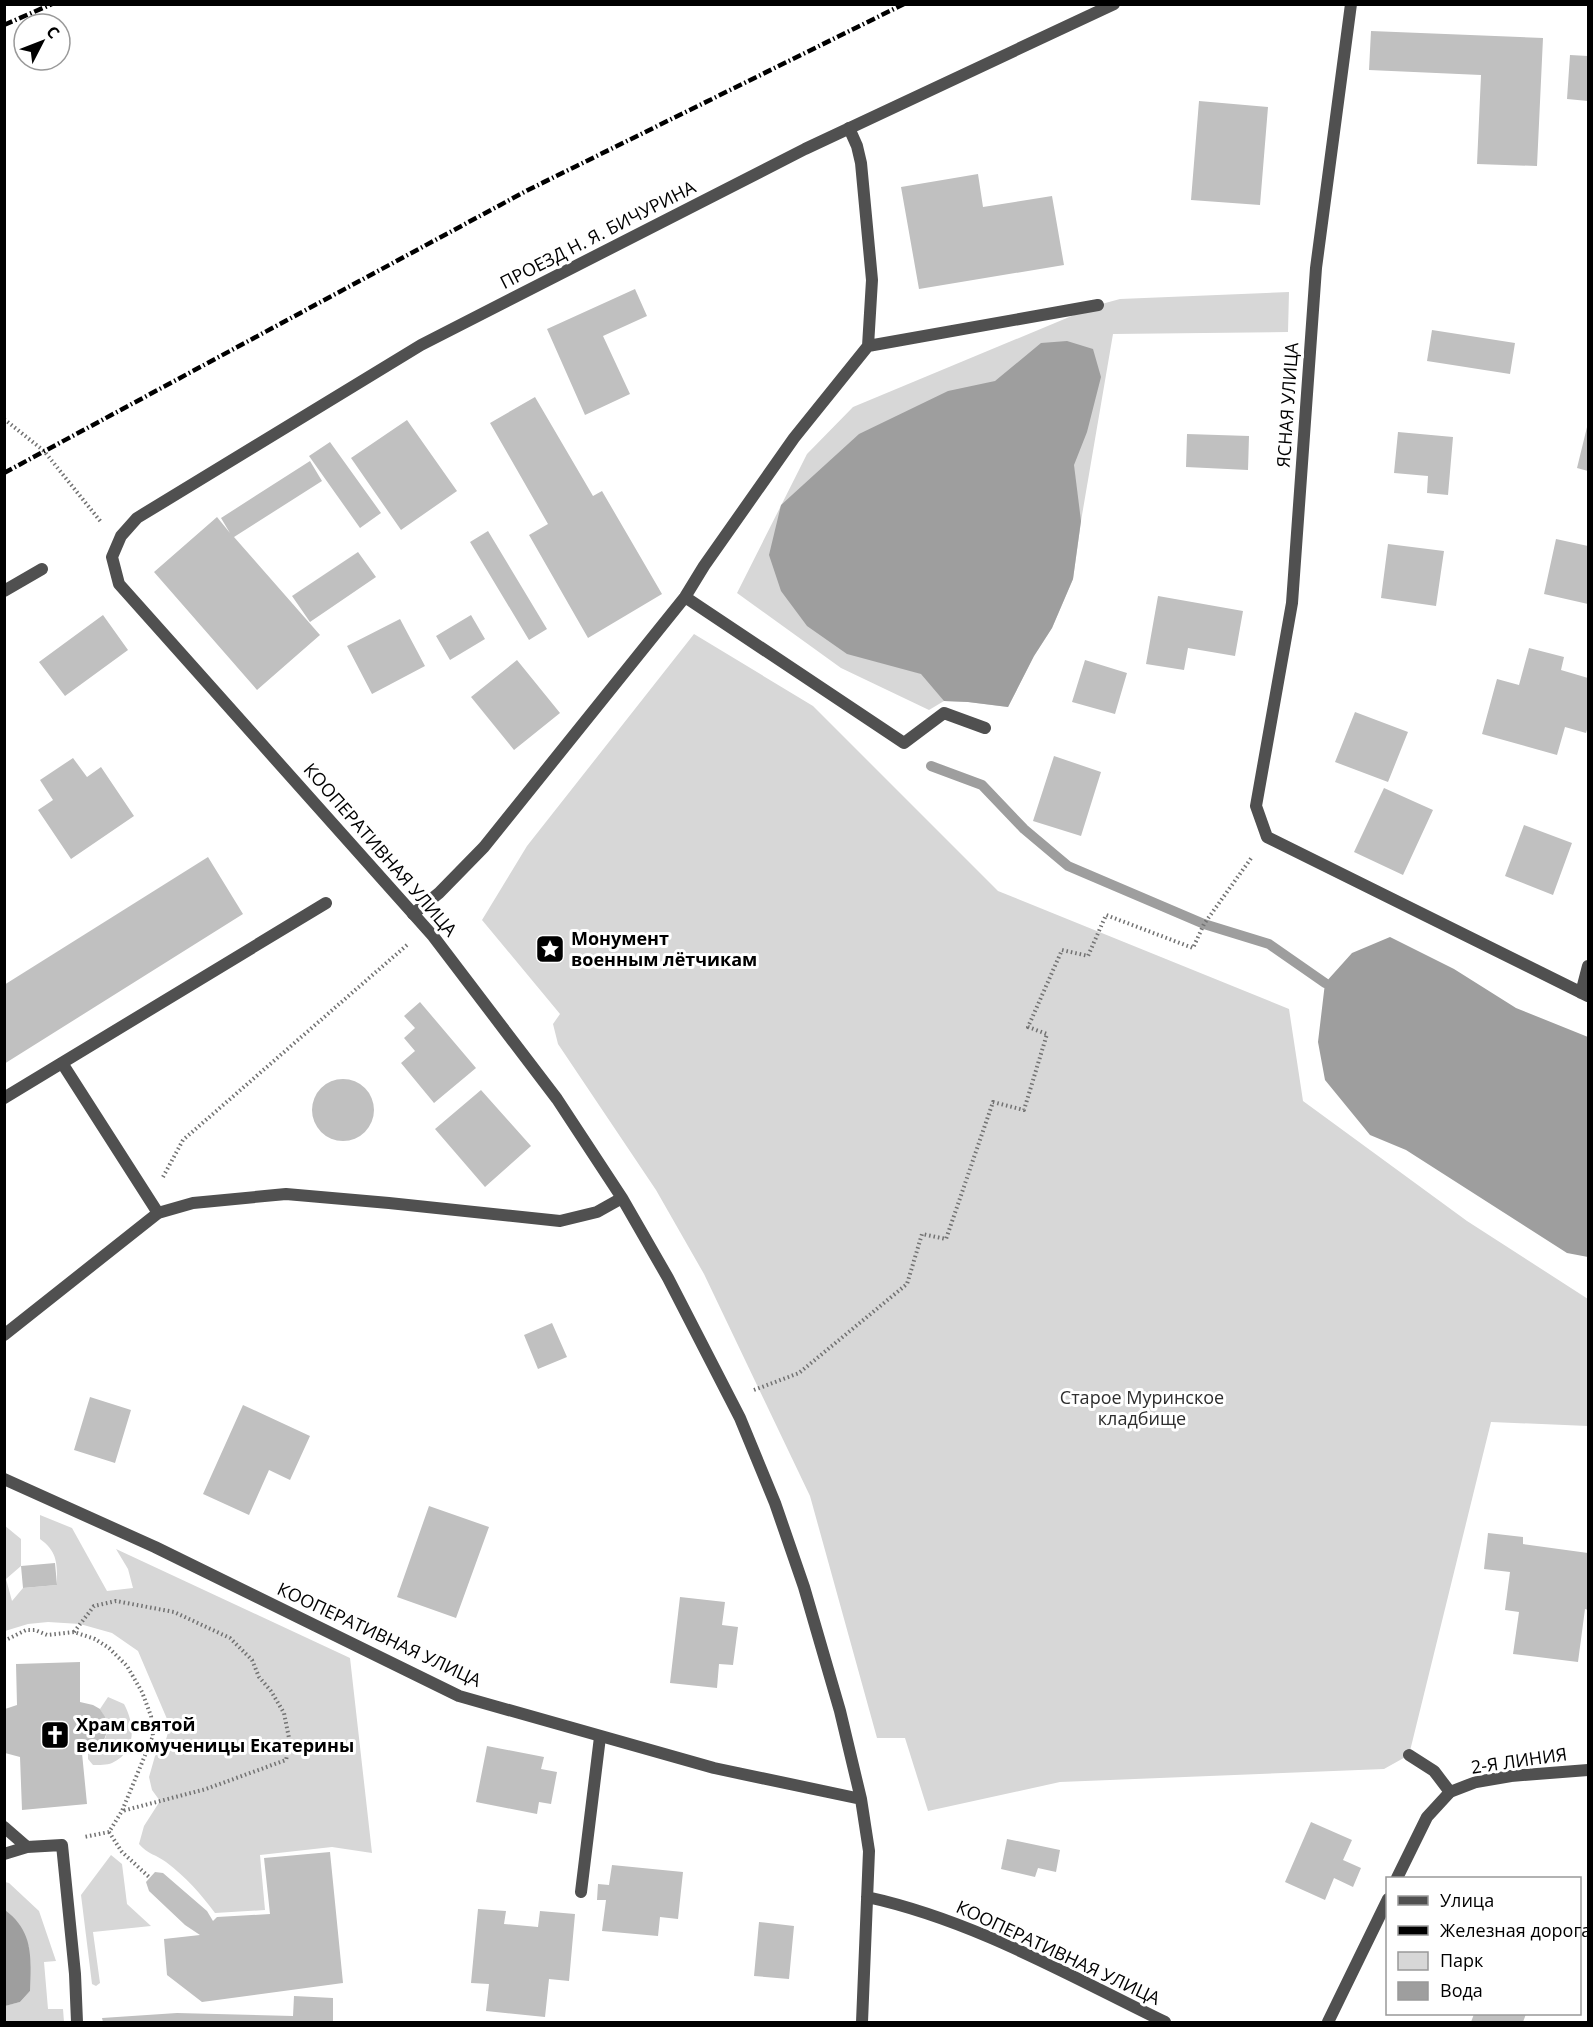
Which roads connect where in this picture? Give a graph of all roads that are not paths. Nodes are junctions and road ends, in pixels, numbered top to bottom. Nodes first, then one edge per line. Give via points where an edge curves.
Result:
1 (1114, 4) edge
2 (1351, 4) edge
3 (849, 128) junction
4 (1098, 305) dead end
5 (868, 346) junction
6 (121, 536) joint
7 (42, 569) dead end
8 (4, 591) edge
9 (685, 597) junction
10 (985, 728) dead end
11 (326, 903) dead end
12 (413, 914) junction
13 (1588, 966) edge
14 (1585, 994) edge
15 (62, 1063) junction
16 (4, 1098) edge
17 (622, 1198) junction
18 (158, 1213) junction
19 (4, 1335) edge
20 (4, 1479) edge
21 (600, 1737) junction
22 (1409, 1755) dead end
23 (1588, 1770) edge
24 (1450, 1792) junction
25 (861, 1799) junction
26 (4, 1827) edge
27 (27, 1847) junction
28 (4, 1854) edge
29 (1397, 1877) edge
30 (581, 1892) dead end
31 (867, 1897) junction
32 (1386, 1903) edge
33 (77, 2022) edge
34 (862, 2022) edge
35 (1165, 2022) edge
36 (1328, 2022) edge

1 - 3 street, ПРОЕЗД Н. Я. БИЧУРИНА
2 - 14 street, ЯСНАЯ УЛИЦА via 1316,268 1292,603 1256,806 1267,837
3 - 5 street via 861,163 872,280
3 - 6 street, ПРОЕЗД Н. Я. БИЧУРИНА via 421,345 137,518
4 - 5 street
5 - 9 street via 794,438
6 - 12 street, КООПЕРАТИВНАЯ УЛИЦА via 112,556 119,584
7 - 8 street
9 - 10 street via 904,743 944,713
9 - 12 street via 484,847
11 - 15 street
12 - 17 street, КООПЕРАТИВНАЯ УЛИЦА via 557,1099
13 - 14 street
15 - 16 street
15 - 18 street
17 - 18 street via 597,1212 560,1221 286,1194 193,1203
17 - 25 street, КООПЕРАТИВНАЯ УЛИЦА via 740,1418 775,1503 811,1610
18 - 19 street
20 - 21 street, КООПЕРАТИВНАЯ УЛИЦА via 155,1547 459,1696
21 - 25 street, КООПЕРАТИВНАЯ УЛИЦА via 714,1768
21 - 30 street
22 - 24 street via 1434,1771
23 - 24 street, 2-Я ЛИНИЯ via 1500,1778
24 - 29 street, 2-Я ЛИНИЯ via 1427,1817
25 - 31 street, КООПЕРАТИВНАЯ УЛИЦА via 869,1851
26 - 27 street
27 - 28 street
27 - 33 street via 62,1845
31 - 34 street, КООПЕРАТИВНАЯ УЛИЦА
31 - 35 street, КООПЕРАТИВНАЯ УЛИЦА via 977,1930
32 - 36 street

